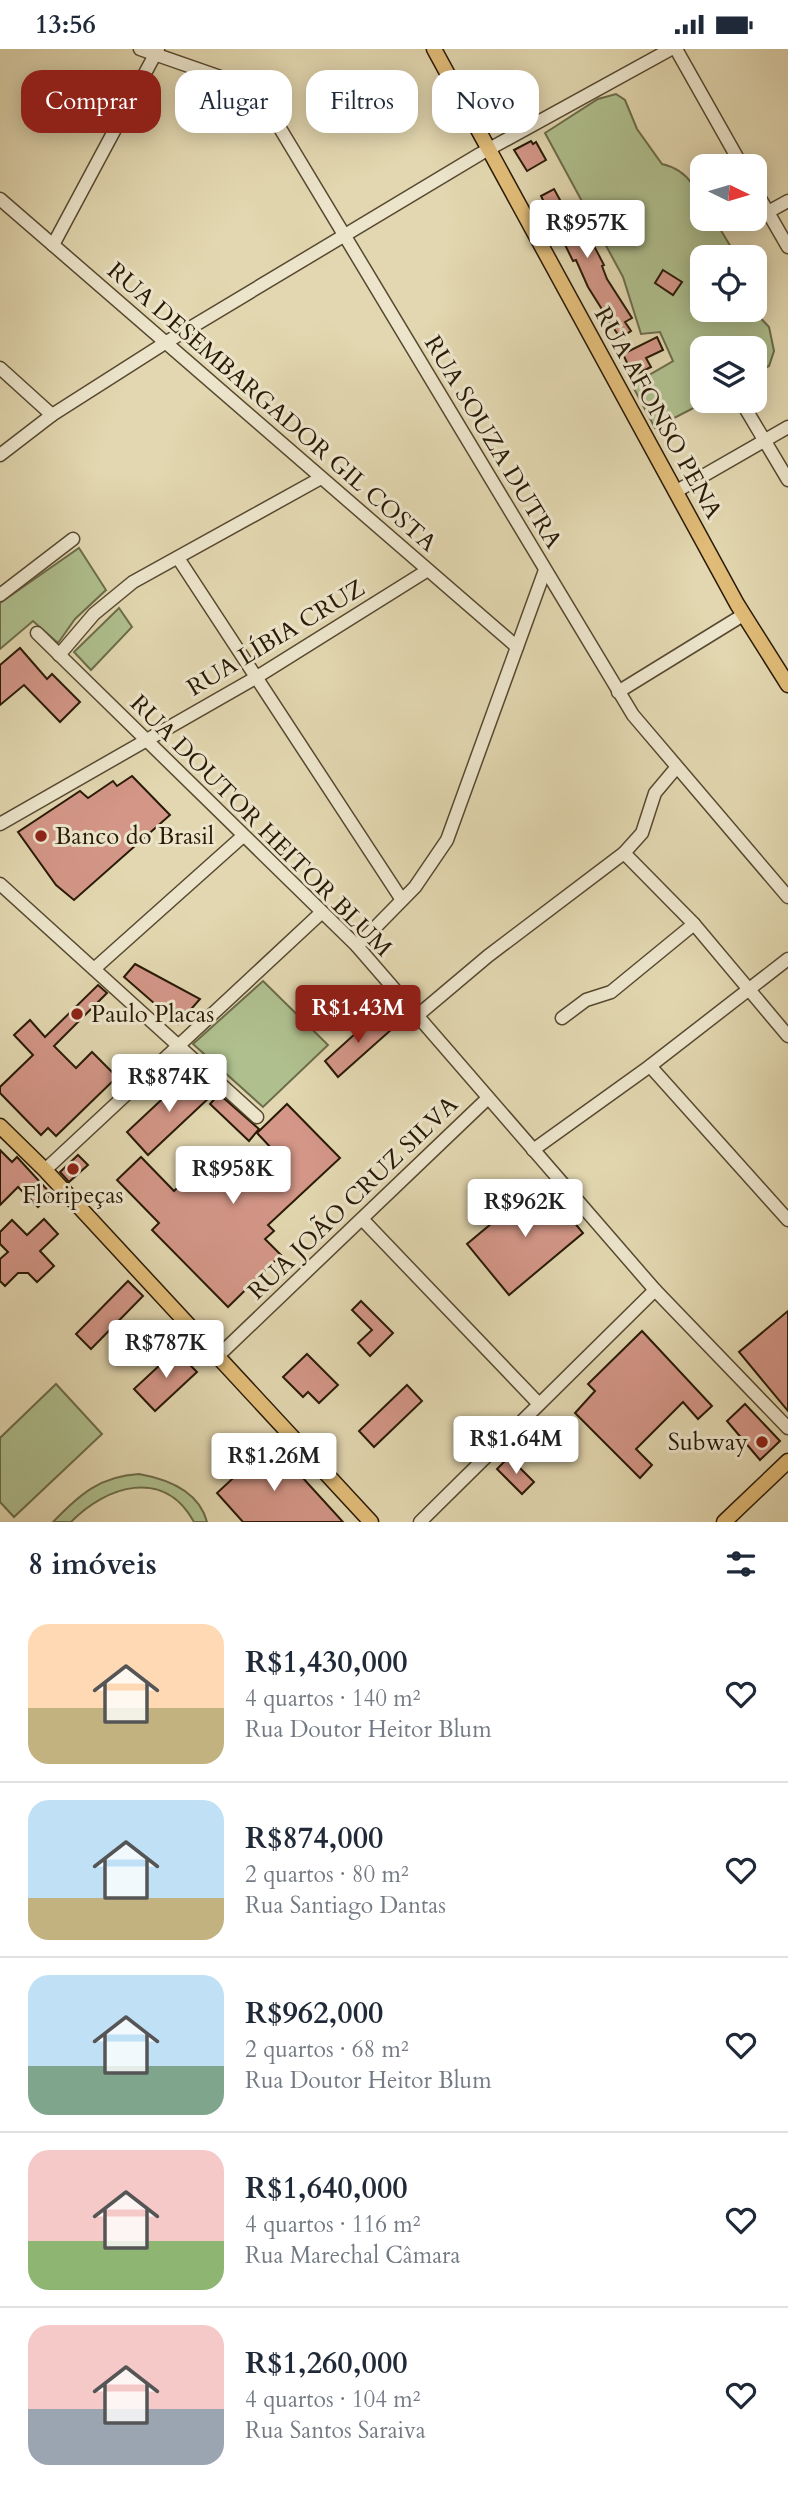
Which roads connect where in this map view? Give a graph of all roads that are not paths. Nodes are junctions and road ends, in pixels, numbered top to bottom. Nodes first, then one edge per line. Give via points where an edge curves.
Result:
1 (140, 49) edge
2 (433, 49) edge
3 (671, 49) edge
4 (676, 49) edge
5 (158, 52) edge
6 (489, 150) junction
7 (735, 154) edge
8 (0, 199) edge
9 (788, 201) edge
10 (768, 212) joint
11 (345, 235) junction
12 (53, 245) junction
13 (788, 247) edge
14 (165, 343) junction
15 (0, 368) edge
16 (748, 413) edge
17 (52, 415) junction
18 (788, 427) edge
19 (764, 440) junction
20 (0, 455) edge
21 (321, 478) junction
22 (788, 480) edge
23 (675, 492) junction
24 (74, 539) dead end
25 (178, 558) junction
26 (428, 570) junction
27 (545, 570) junction
28 (0, 595) edge
29 (743, 615) junction
30 (37, 633) dead end
31 (517, 647) junction
32 (59, 655) junction
33 (257, 677) junction
34 (788, 685) edge
35 (618, 692) junction
36 (145, 741) junction
37 (676, 768) junction
38 (0, 824) edge
39 (243, 836) junction
40 (624, 853) junction
41 (0, 884) edge
42 (788, 897) edge
43 (402, 900) junction
44 (322, 912) junction
45 (694, 924) junction
46 (356, 946) junction
47 (788, 959) edge
48 (94, 969) junction
49 (749, 991) junction
50 (418, 1016) junction
51 (562, 1018) dead end
52 (788, 1036) edge
53 (178, 1045) junction
54 (650, 1066) junction
55 (488, 1098) junction
56 (257, 1117) dead end
57 (0, 1126) edge
58 (533, 1150) junction
59 (45, 1170) junction
60 (362, 1219) junction
61 (788, 1220) edge
62 (655, 1290) junction
63 (217, 1357) junction
64 (539, 1404) junction
65 (788, 1428) edge
66 (788, 1461) edge
67 (371, 1522) edge
68 (420, 1522) edge
69 (724, 1522) edge

1 - 5 street, RUA SOUZA DUTRA
2 - 6 main road, RUA AFONSO PENA
3 - 6 street
4 - 7 street
5 - 11 street, RUA SOUZA DUTRA via 260,95
5 - 12 street
6 - 11 street
6 - 23 main road, RUA AFONSO PENA
8 - 12 street, RUA DESEMBARGADOR GIL COSTA
9 - 10 street
10 - 13 street
11 - 14 street
11 - 27 street, RUA SOUZA DUTRA
12 - 14 street, RUA DESEMBARGADOR GIL COSTA
14 - 17 street
14 - 21 street, RUA DESEMBARGADOR GIL COSTA
15 - 17 street
16 - 19 street
17 - 20 street
18 - 19 street
19 - 22 street
19 - 23 street
21 - 25 street
21 - 26 street, RUA DESEMBARGADOR GIL COSTA
23 - 29 main road, RUA AFONSO PENA
24 - 28 street
25 - 32 street via 115,594
25 - 33 street
26 - 31 street, RUA DESEMBARGADOR GIL COSTA
26 - 33 street, RUA LÍBIA CRUZ
27 - 31 street
27 - 35 street, RUA SOUZA DUTRA
29 - 34 main road, RUA AFONSO PENA
29 - 35 street
30 - 32 street, RUA DOUTOR HEITOR BLUM
31 - 43 street via 447,840
32 - 36 street, RUA DOUTOR HEITOR BLUM
33 - 36 street, RUA LÍBIA CRUZ
33 - 43 street
35 - 37 street, RUA SOUZA DUTRA
36 - 38 street, RUA LÍBIA CRUZ
36 - 39 street, RUA DOUTOR HEITOR BLUM
37 - 40 street via 655,793 642,833
37 - 42 street, RUA SOUZA DUTRA
39 - 44 street, RUA DOUTOR HEITOR BLUM
39 - 48 street
40 - 45 street
40 - 50 street via 488,956
41 - 48 street
43 - 46 street
44 - 46 street, RUA DOUTOR HEITOR BLUM
44 - 53 street
45 - 49 street
45 - 51 street via 611,992 586,1000
46 - 50 street, RUA DOUTOR HEITOR BLUM
47 - 49 street
48 - 53 street
49 - 52 street
49 - 54 street
50 - 55 street, RUA DOUTOR HEITOR BLUM
53 - 56 street
53 - 59 street
54 - 58 street
54 - 61 street
55 - 58 street, RUA DOUTOR HEITOR BLUM
55 - 60 street, RUA JOÃO CRUZ SILVA
57 - 59 main road
58 - 62 street, RUA DOUTOR HEITOR BLUM
59 - 63 main road
60 - 63 street, RUA JOÃO CRUZ SILVA
60 - 64 street
62 - 64 street
62 - 65 street, RUA DOUTOR HEITOR BLUM
63 - 67 main road
64 - 68 street
66 - 69 main road

